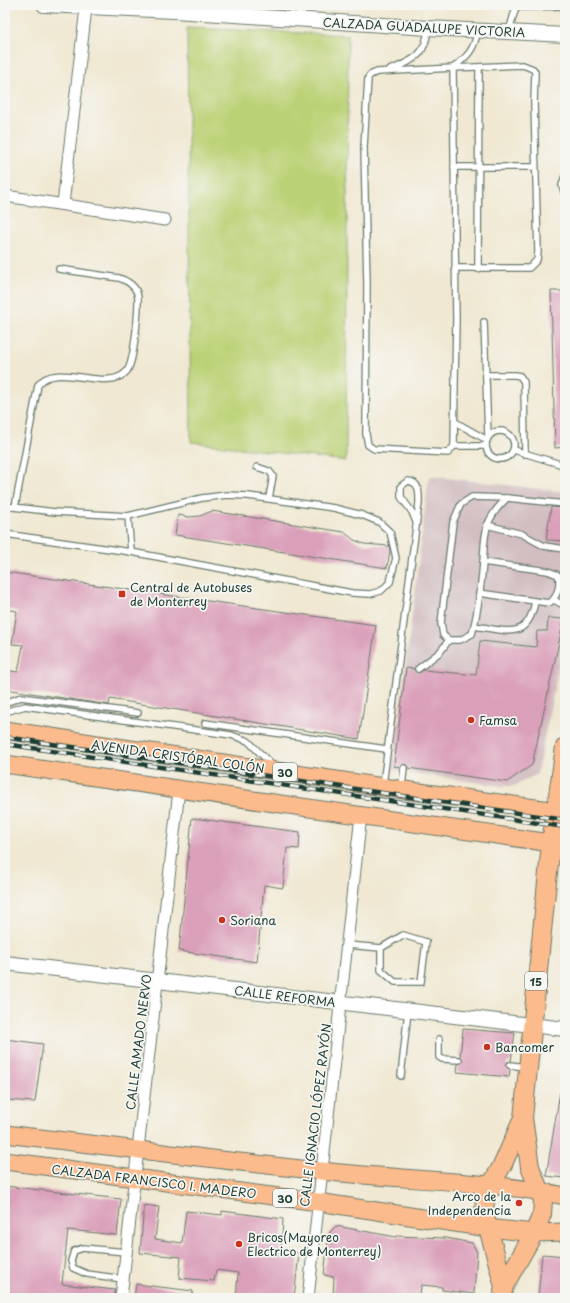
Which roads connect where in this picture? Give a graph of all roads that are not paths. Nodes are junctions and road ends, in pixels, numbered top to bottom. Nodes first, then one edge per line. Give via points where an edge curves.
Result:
1 (44, 5) edge
2 (565, 6) edge
3 (86, 8) junction
4 (174, 8) edge
5 (428, 28) junction
6 (477, 30) junction
7 (509, 32) junction
8 (565, 35) edge
9 (453, 68) junction
10 (478, 68) junction
11 (384, 72) junction
12 (454, 166) junction
13 (478, 167) junction
14 (535, 167) junction
15 (565, 176) edge
16 (565, 195) edge
17 (5, 196) edge
18 (62, 204) junction
19 (165, 220) dead end
20 (455, 268) junction
21 (59, 269) dead end
22 (478, 269) junction
23 (484, 322) dead end
24 (486, 375) junction
25 (455, 422) junction
26 (488, 439) junction
27 (454, 446) junction
28 (486, 446) junction
29 (514, 450) junction
30 (525, 454) junction
31 (563, 464) edge
32 (257, 467) dead end
33 (269, 498) junction
34 (507, 498) junction
35 (565, 504) edge
36 (5, 506) edge
37 (15, 507) junction
38 (128, 516) junction
39 (416, 522) junction
40 (487, 525) junction
41 (5, 534) edge
42 (565, 550) edge
43 (131, 552) junction
44 (483, 562) junction
45 (480, 593) junction
46 (554, 600) junction
47 (535, 602) junction
48 (565, 606) edge
49 (474, 626) junction
50 (449, 640) junction
51 (418, 669) dead end
52 (5, 703) edge
53 (5, 712) edge
54 (138, 713) dead end
55 (205, 723) dead end
56 (5, 730) edge
57 (565, 747) edge
58 (386, 749) junction
59 (5, 764) edge
60 (404, 768) dead end
61 (277, 770) junction
62 (383, 787) junction
63 (402, 789) junction
64 (179, 790) junction
65 (560, 811) edge
66 (362, 815) junction
67 (558, 844) edge
68 (348, 945) junction
69 (381, 948) junction
70 (5, 963) edge
71 (158, 982) junction
72 (341, 1003) junction
73 (408, 1011) junction
74 (532, 1026) junction
75 (565, 1029) edge
76 (439, 1039) dead end
77 (459, 1060) dead end
78 (402, 1076) dead end
79 (523, 1118) junction
80 (5, 1134) edge
81 (138, 1150) junction
82 (5, 1161) edge
83 (321, 1171) junction
84 (135, 1178) junction
85 (491, 1185) junction
86 (540, 1190) junction
87 (565, 1196) edge
88 (318, 1202) junction
89 (488, 1228) junction
90 (565, 1232) edge
91 (534, 1233) junction
92 (126, 1252) junction
93 (123, 1279) junction
94 (503, 1292) edge
95 (121, 1298) edge
96 (308, 1298) edge

1 - 3 street, CALZADA GUADALUPE VICTORIA
2 - 7 lane via 516,8
3 - 4 street, CALZADA GUADALUPE VICTORIA
3 - 18 street
4 - 5 street, CALZADA GUADALUPE VICTORIA
5 - 6 street, CALZADA GUADALUPE VICTORIA
5 - 11 lane via 426,46 421,53 412,61
6 - 7 street, CALZADA GUADALUPE VICTORIA
6 - 9 lane via 473,48 466,58
7 - 8 street, CALZADA GUADALUPE VICTORIA
9 - 10 lane
9 - 11 lane
9 - 12 lane
10 - 13 lane
10 - 14 lane via 523,65 536,72
11 - 27 lane via 370,75 368,78 365,113 366,441 368,446 374,449 448,453
12 - 13 lane
12 - 20 lane
13 - 14 lane
13 - 22 lane
14 - 22 lane via 537,260 529,268
15 - 16 lane via 562,185
17 - 18 street
18 - 19 street
20 - 22 lane
20 - 25 lane
21 - 37 lane via 119,278 126,280 135,288 139,300 131,360 127,370 120,376 42,378 38,385
23 - 24 lane
24 - 26 lane
24 - 30 lane via 515,375 520,376 524,382
25 - 26 lane
25 - 27 lane
26 - 28 lane
26 - 29 lane via 496,432 504,432 512,437
27 - 28 lane
28 - 29 lane via 490,455 498,460 508,458
29 - 30 lane
30 - 31 lane
32 - 33 lane via 269,471 273,476
33 - 38 lane via 227,495 202,498
33 - 43 lane via 334,508 379,522 390,532 394,544 396,558 390,582 381,590 370,594 352,593
34 - 35 lane
34 - 40 lane via 498,506
34 - 50 lane via 472,497 456,511 442,624 443,635
36 - 37 lane
37 - 38 lane
38 - 43 lane
39 - 39 lane via 419,491 416,484 408,481 401,486 400,493
39 - 58 lane
40 - 42 lane via 522,534 544,546
40 - 44 lane via 483,542
41 - 43 lane
44 - 45 lane
44 - 46 lane via 554,573 559,580
45 - 47 lane
45 - 49 lane
46 - 47 lane via 549,603
46 - 48 lane
47 - 49 lane via 529,623 519,629
49 - 50 lane via 472,634 460,640
50 - 51 lane via 440,652
52 - 54 lane via 21,697
53 - 61 lane via 26,706 231,735 248,741
55 - 58 lane
56 - 61 main road, AVENIDA CRISTÓBAL COLÓN / 30
57 - 65 highway, 15
58 - 62 lane
59 - 64 main road
60 - 63 lane
61 - 62 main road, AVENIDA CRISTÓBAL COLÓN / 30
62 - 63 main road, AVENIDA CRISTÓBAL COLÓN / 30
63 - 65 main road, AVENIDA CRISTÓBAL COLÓN / 30
64 - 66 main road
64 - 71 street, CALLE AMADO NERVO
65 - 67 highway, 15
66 - 67 main road
66 - 68 street, CALLE IGNACIO LÓPEZ RAYÓN
67 - 74 highway, 15
68 - 69 lane
68 - 72 street, CALLE IGNACIO LÓPEZ RAYÓN
69 - 69 lane via 381,970 395,982 421,982 426,942 403,935
70 - 71 street, CALLE REFORMA
71 - 72 street, CALLE REFORMA
71 - 81 street, CALLE AMADO NERVO
72 - 73 street, CALLE REFORMA
72 - 83 street, CALLE IGNACIO LÓPEZ RAYÓN
73 - 74 street, CALLE REFORMA
73 - 78 lane
74 - 75 street, CALLE REFORMA
74 - 79 highway, 15 via 519,1066
76 - 77 lane via 439,1057
79 - 85 highway, 15
79 - 86 highway, 15 via 530,1167
80 - 81 main road
81 - 83 main road
81 - 84 street, CALLE AMADO NERVO
82 - 84 main road, CALZADA FRANCISCO I. MADERO / 30
83 - 85 main road
83 - 88 street, CALLE IGNACIO LÓPEZ RAYÓN
84 - 88 main road, CALZADA FRANCISCO I. MADERO / 30
84 - 92 street, CALLE AMADO NERVO
85 - 86 main road
85 - 89 highway, 15 via 485,1199 484,1213
86 - 87 main road
86 - 91 highway, 15 via 543,1200 542,1214
88 - 89 main road, CALZADA FRANCISCO I. MADERO / 30
88 - 96 street, CALLE IGNACIO LÓPEZ RAYÓN
89 - 91 main road, CALZADA FRANCISCO I. MADERO / 30
89 - 94 highway, 15
90 - 91 main road, CALZADA FRANCISCO I. MADERO / 30
91 - 94 highway, 15
92 - 93 street, CALLE AMADO NERVO
92 - 93 lane via 83,1248 74,1251 71,1260 73,1268 82,1272
93 - 95 street, CALLE AMADO NERVO

